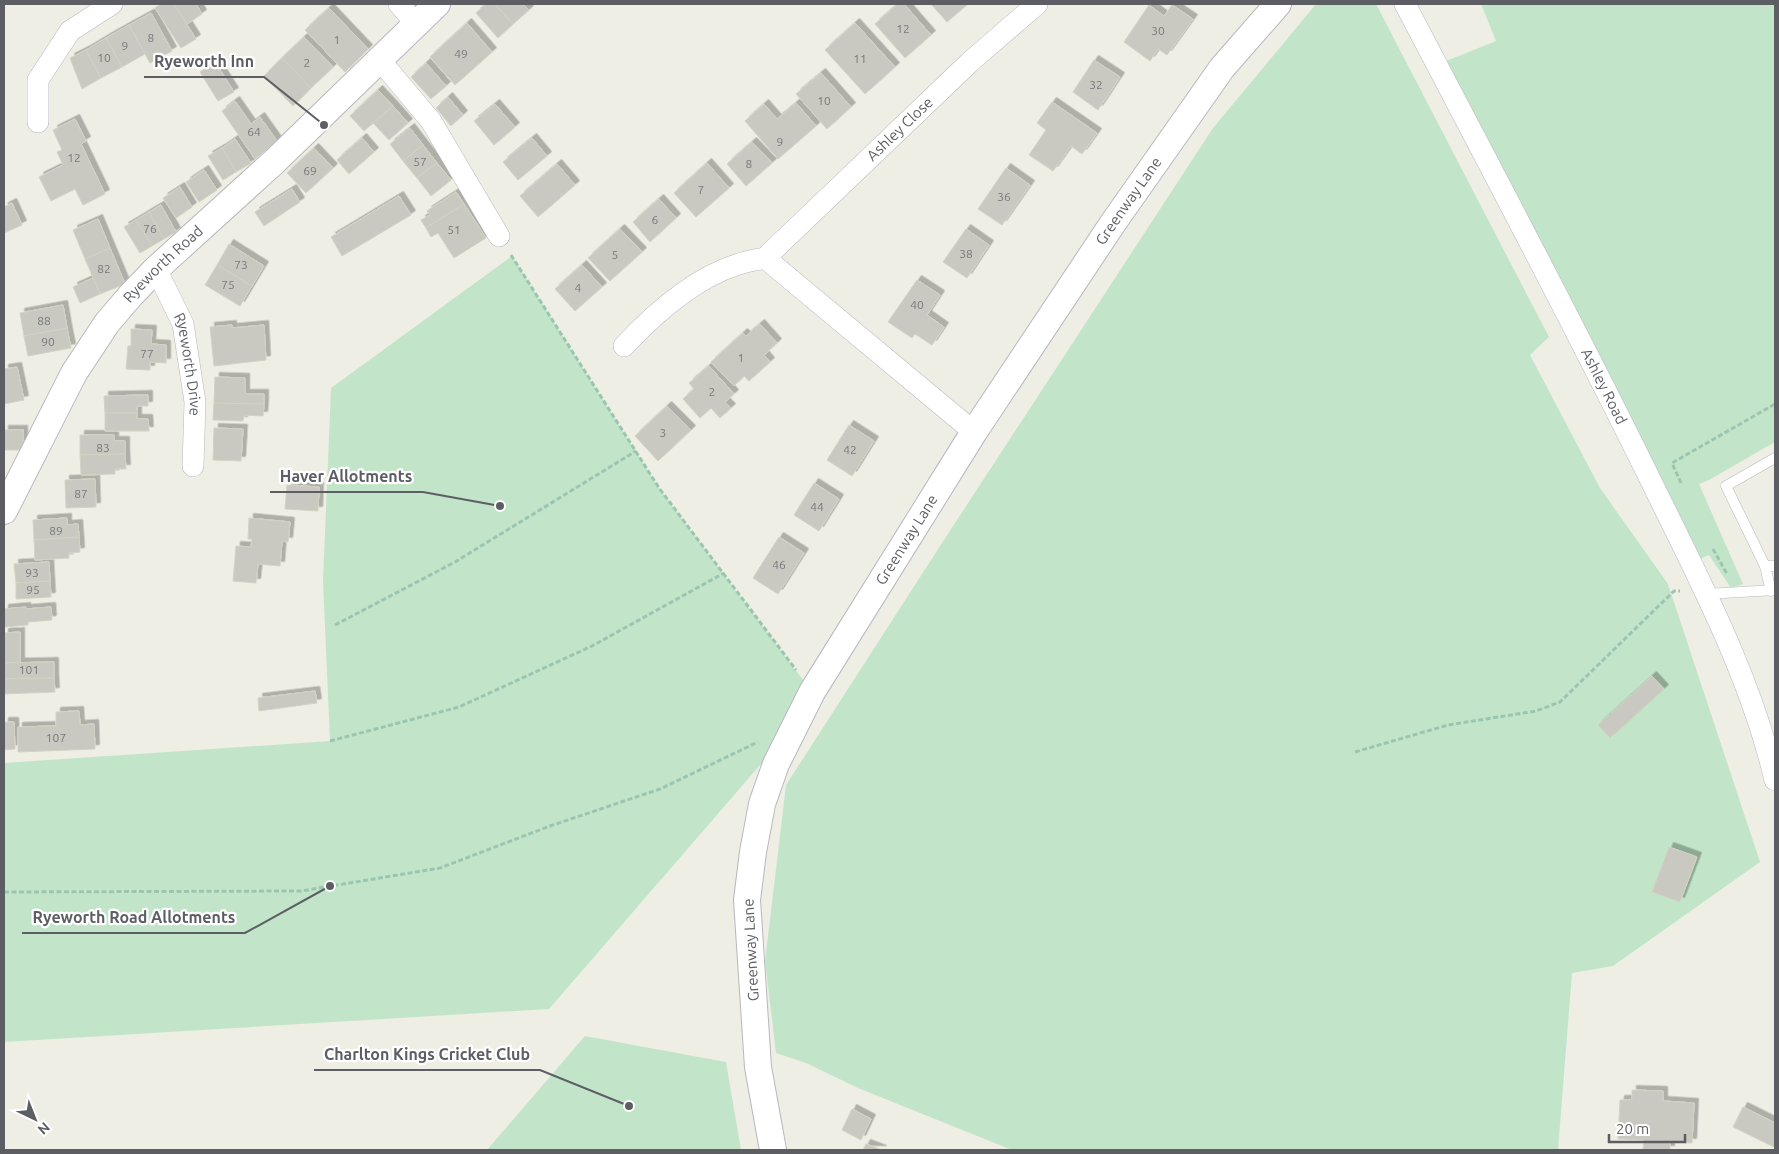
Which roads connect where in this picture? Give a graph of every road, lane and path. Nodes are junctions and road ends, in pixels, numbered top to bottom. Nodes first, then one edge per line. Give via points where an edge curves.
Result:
1 (112, 4) edge
2 (399, 4) edge
3 (437, 4) edge
4 (1037, 4) edge
5 (1278, 4) edge
6 (1405, 4) edge
7 (416, 24) junction
8 (380, 59) junction
9 (38, 122) dead end
10 (499, 236) joint
11 (765, 258) junction
12 (156, 269) junction
13 (624, 346) dead end
14 (974, 432) junction
15 (636, 451) junction
16 (1775, 458) edge
17 (193, 466) dead end
18 (4, 511) edge
19 (1770, 566) edge
20 (724, 573) junction
21 (1773, 590) edge
22 (1705, 592) junction
23 (335, 625) dead end
24 (812, 692) junction
25 (793, 727) junction
26 (330, 742) dead end
27 (1356, 752) dead end
28 (1775, 780) edge
29 (4, 892) edge
30 (773, 1150) edge

1 - 9 street via 70,31 38,80
2 - 7 street
3 - 7 street, Ryeworth Road
4 - 11 street, Ashley Close via 970,62
5 - 14 street, Greenway Lane via 1222,68 1113,223
6 - 22 street, Ashley Road via 1618,414
7 - 8 street, Ryeworth Road
8 - 10 street via 431,121
8 - 12 street, Ryeworth Road via 275,161
10 - 15 path
11 - 13 street via 738,264 701,281 664,308
11 - 14 street
12 - 17 street, Ryeworth Drive via 183,324 196,402
12 - 18 street, Ryeworth Road via 89,348
14 - 24 street, Greenway Lane
15 - 20 path
15 - 23 path via 455,562
16 - 19 lane via 1726,486
19 - 21 lane
20 - 24 path
20 - 26 path via 592,646 459,707
21 - 22 lane
22 - 27 path via 1674,591 1560,702 1536,711 1448,725
22 - 28 street, Ashley Road via 1739,669 1768,748
24 - 25 street, Greenway Lane
25 - 29 path via 660,789 440,868 301,891
25 - 30 street, Greenway Lane via 762,804 747,900 758,1067

